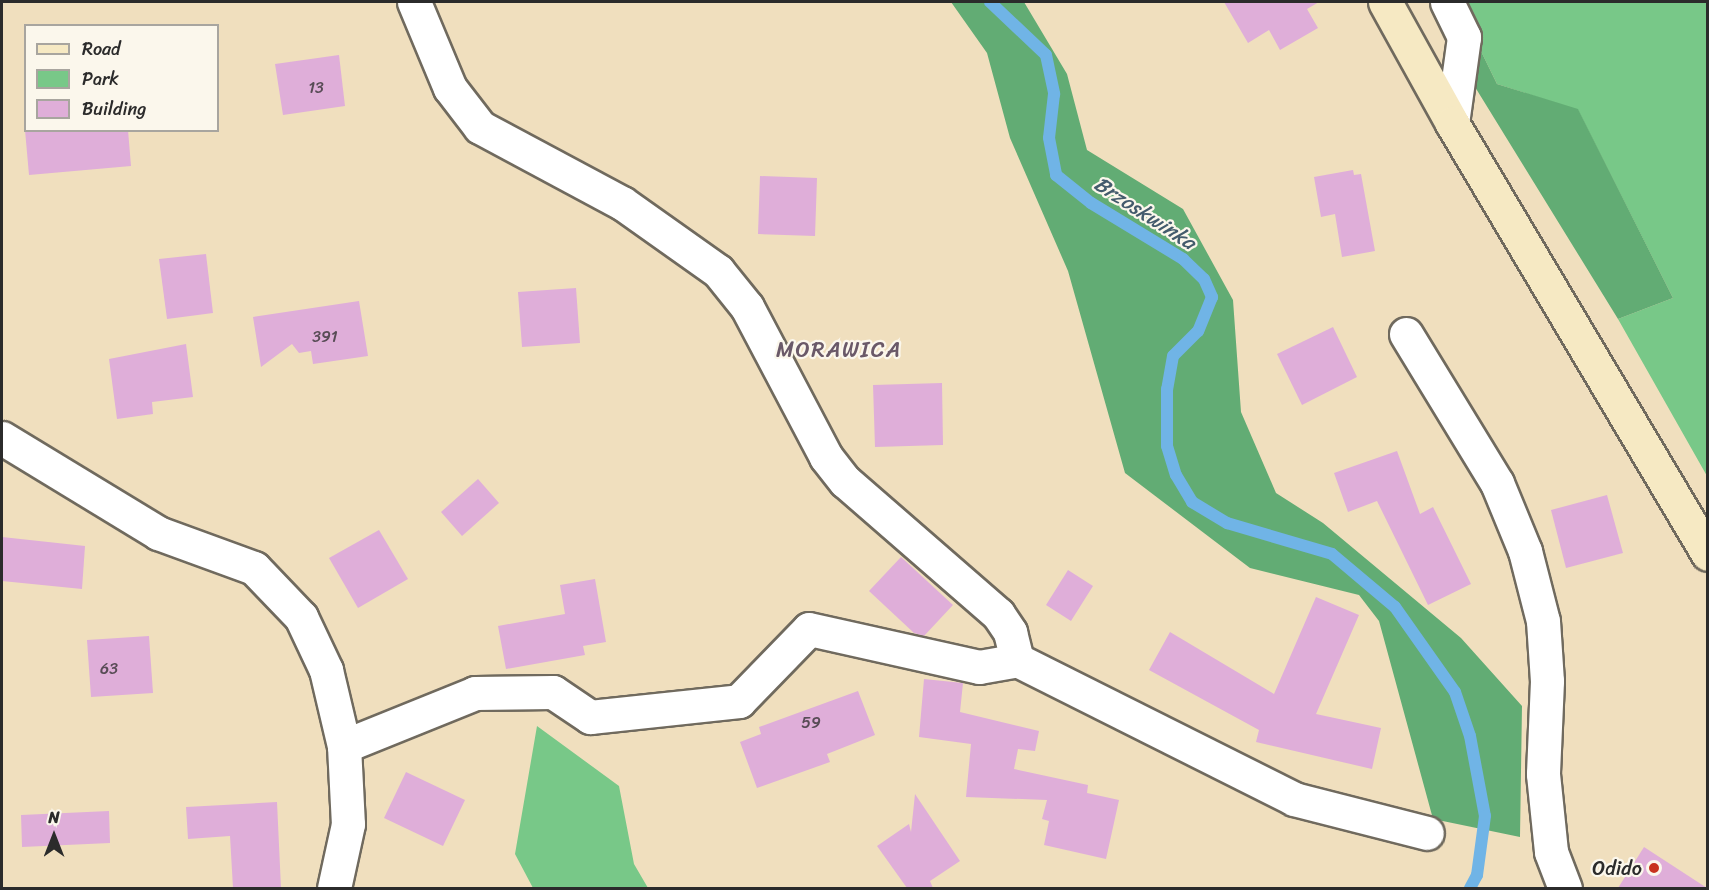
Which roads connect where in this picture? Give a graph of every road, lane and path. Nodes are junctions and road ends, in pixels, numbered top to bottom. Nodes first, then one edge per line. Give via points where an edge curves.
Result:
1 (414, 2) edge
2 (1384, 2) edge
3 (1447, 2) edge
4 (1452, 123) junction
5 (1406, 334) dead end
6 (2, 438) edge
7 (1707, 554) edge
8 (1017, 660) junction
9 (344, 746) junction
10 (1427, 833) dead end
11 (334, 888) edge
12 (1565, 888) edge

1 - 8 street via 450,88 480,127 622,203 718,271 747,307 826,457 845,481 998,614 1010,632
2 - 4 street
3 - 4 street via 1464,37
4 - 7 street
5 - 12 street via 1497,483 1525,551 1543,621 1547,681 1543,774 1551,852
6 - 9 street via 158,533 254,568 301,617 326,670
8 - 9 street via 979,667 809,629 739,701 590,717 554,692 476,693
8 - 10 street via 1294,799
9 - 11 street via 348,824

